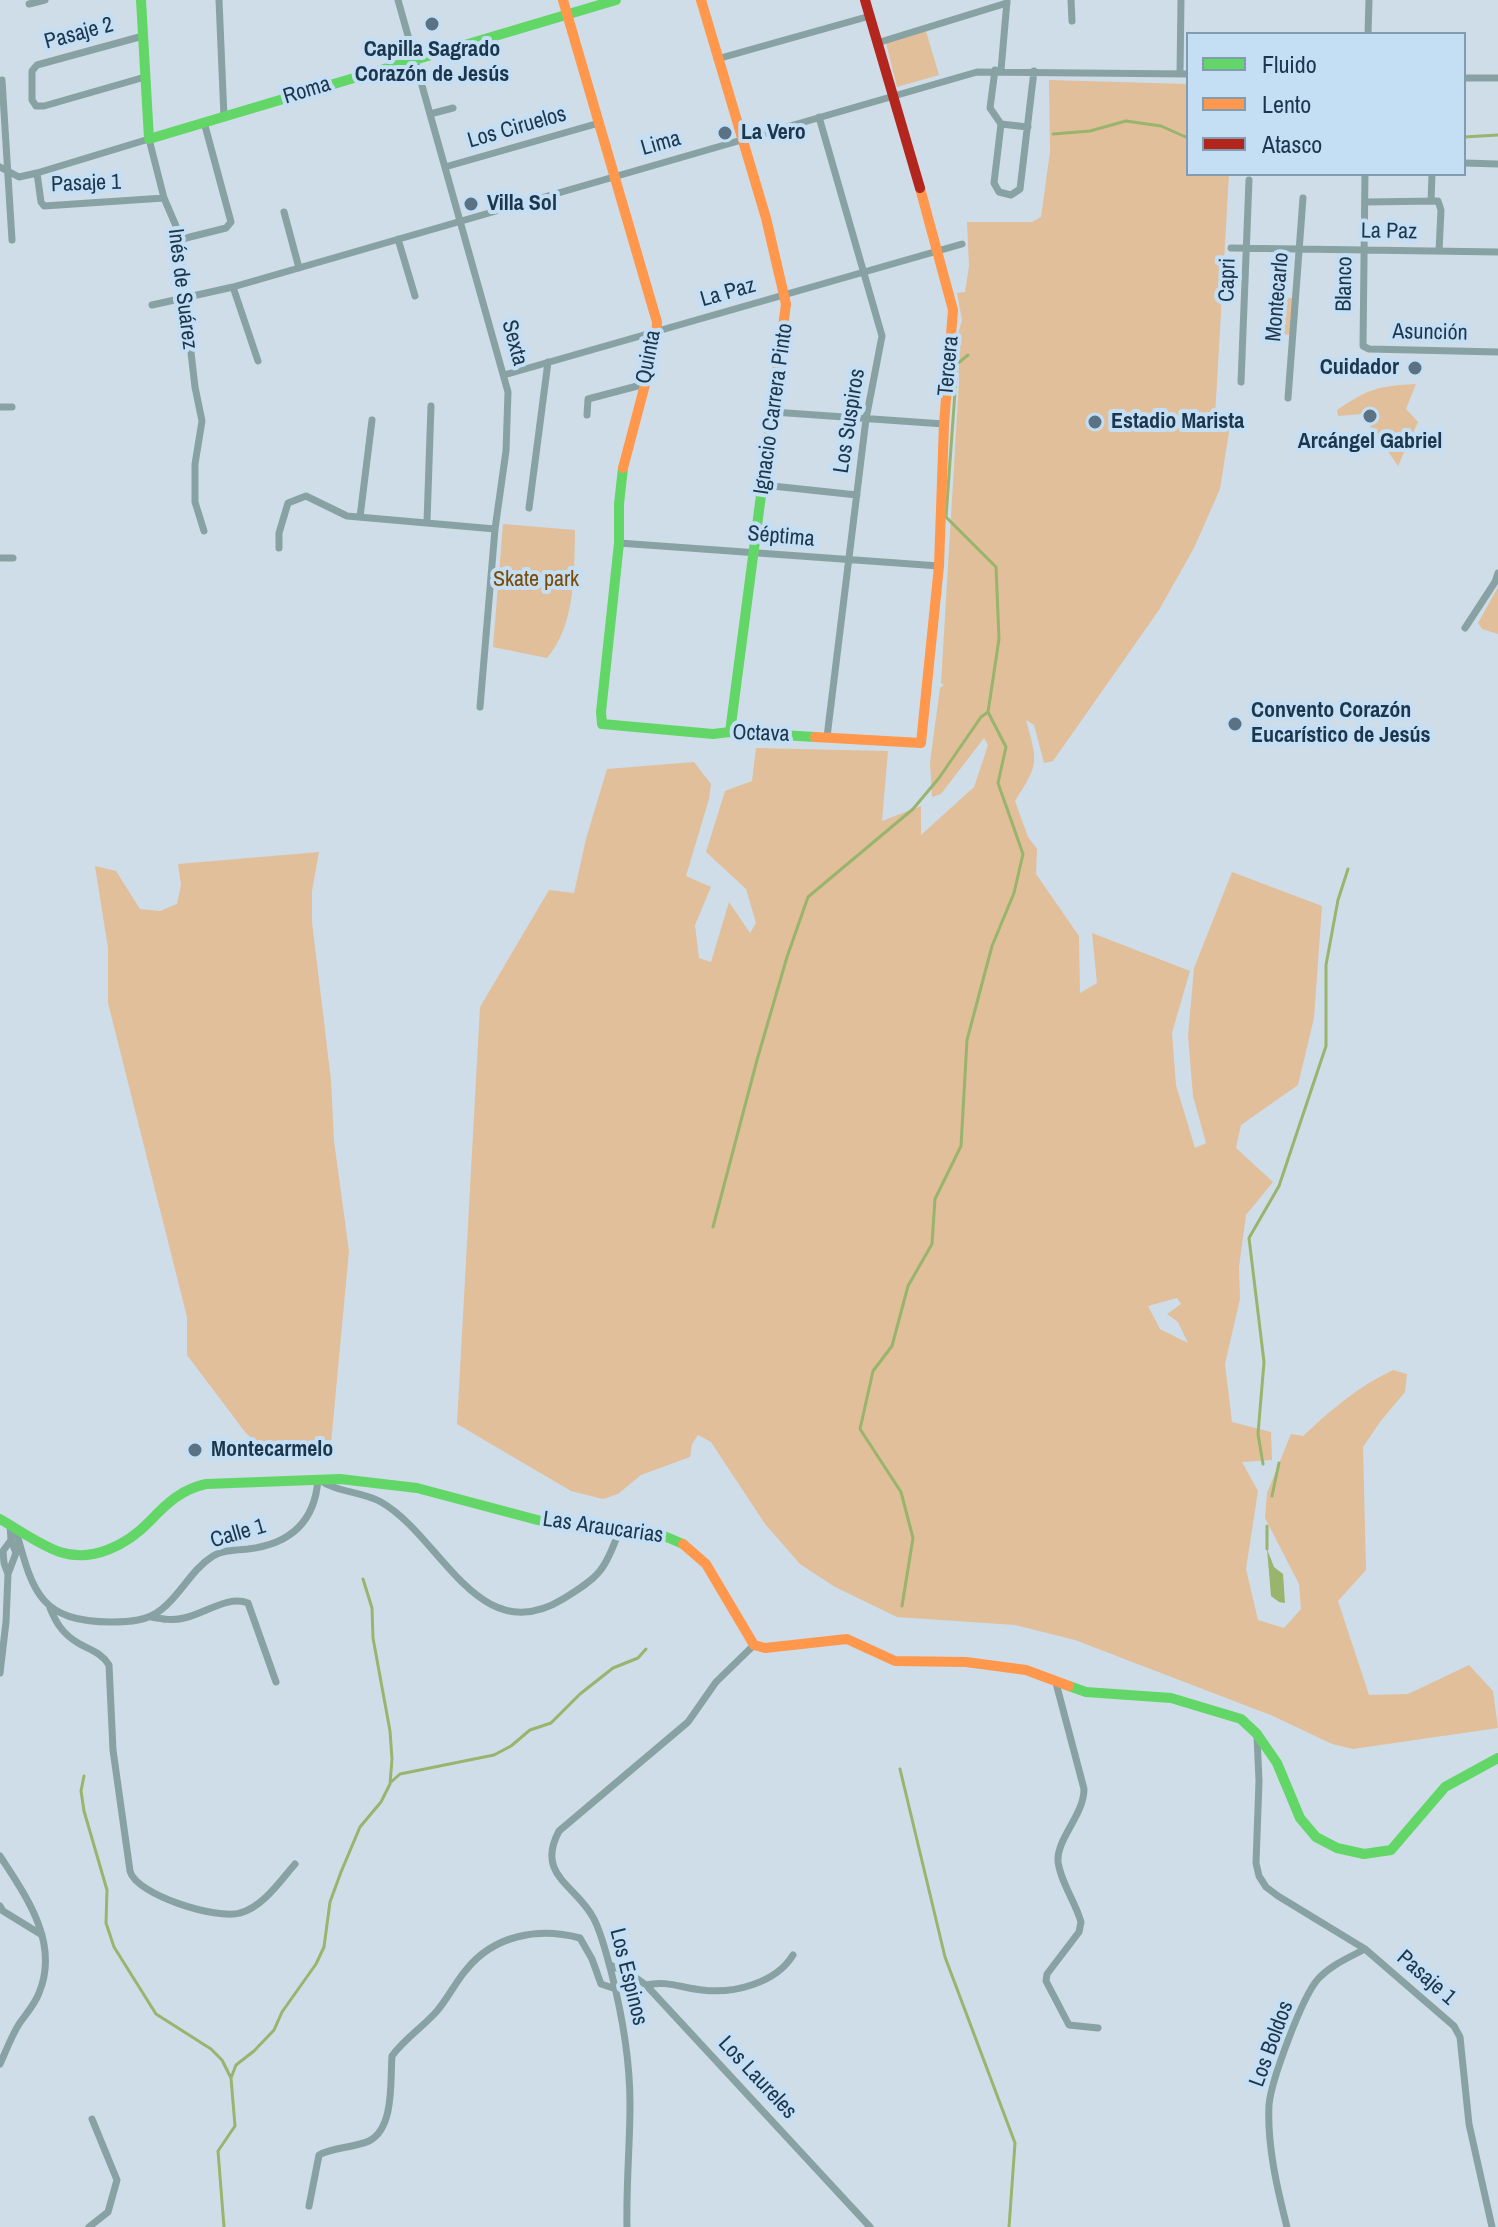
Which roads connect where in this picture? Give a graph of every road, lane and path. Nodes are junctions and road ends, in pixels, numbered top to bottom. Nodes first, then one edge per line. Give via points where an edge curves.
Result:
1 (45, 0) edge
2 (141, 0) edge
3 (219, 0) edge
4 (398, 0) edge
5 (563, 0) edge
6 (616, 0) edge
7 (701, 0) edge
8 (865, 0) edge
9 (1071, 0) edge
10 (1181, 0) edge
11 (1369, 0) edge
12 (1007, 1) edge
13 (29, 4) dead end
14 (567, 14) junction
15 (870, 16) junction
16 (1072, 21) dead end
17 (1368, 32) edge
18 (143, 36) junction
19 (877, 43) junction
20 (414, 58) junction
21 (717, 59) junction
22 (998, 70) junction
23 (1034, 71) junction
24 (1184, 74) edge
25 (145, 77) junction
26 (1466, 78) edge
27 (1498, 78) edge
28 (2, 80) edge
29 (893, 96) junction
30 (453, 108) dead end
31 (430, 114) junction
32 (224, 117) junction
33 (819, 117) junction
34 (204, 122) junction
35 (599, 123) junction
36 (1001, 124) junction
37 (1028, 127) junction
38 (149, 139) junction
39 (742, 139) junction
40 (1466, 163) edge
41 (1498, 164) edge
42 (0, 167) edge
43 (445, 167) junction
44 (8, 172) junction
45 (37, 173) junction
46 (613, 176) junction
47 (1365, 176) edge
48 (1432, 176) edge
49 (1249, 180) dead end
50 (164, 198) junction
51 (1303, 198) dead end
52 (1431, 201) junction
53 (1365, 202) junction
54 (284, 212) dead end
55 (462, 221) junction
56 (398, 239) junction
57 (12, 240) dead end
58 (178, 240) junction
59 (962, 244) dead end
60 (1231, 248) dead end
61 (1247, 248) junction
62 (938, 250) junction
63 (1301, 250) junction
64 (1363, 250) junction
65 (1439, 251) junction
66 (1498, 252) edge
67 (299, 268) junction
68 (863, 272) junction
69 (233, 287) junction
70 (786, 295) junction
71 (415, 296) dead end
72 (184, 300) junction
73 (152, 305) dead end
74 (657, 332) junction
75 (1363, 346) joint
76 (1498, 352) edge
77 (258, 361) dead end
78 (548, 362) junction
79 (504, 375) junction
80 (1241, 382) dead end
81 (645, 384) junction
82 (1288, 398) dead end
83 (431, 406) dead end
84 (0, 407) edge
85 (12, 407) dead end
86 (773, 412) junction
87 (587, 415) dead end
88 (866, 419) junction
89 (372, 420) dead end
90 (944, 424) junction
91 (763, 485) junction
92 (857, 495) junction
93 (529, 508) dead end
94 (360, 517) junction
95 (427, 522) junction
96 (495, 529) junction
97 (204, 531) dead end
98 (619, 543) junction
99 (279, 548) dead end
100 (755, 552) junction
101 (0, 558) edge
102 (13, 558) dead end
103 (850, 561) junction
104 (939, 566) junction
105 (1498, 573) edge
106 (1465, 628) dead end
107 (480, 707) dead end
108 (602, 724) joint
109 (730, 732) junction
110 (827, 737) junction
111 (921, 743) joint
112 (318, 1479) junction
113 (8, 1523) edge
114 (619, 1531) junction
115 (49, 1606) junction
116 (151, 1617) junction
117 (754, 1645) junction
118 (0, 1673) edge
119 (276, 1682) dead end
120 (1056, 1683) junction
121 (1257, 1734) junction
122 (1498, 1758) edge
123 (0, 1856) edge
124 (295, 1864) dead end
125 (0, 1906) edge
126 (42, 1935) junction
127 (1365, 1949) junction
128 (793, 1955) dead end
129 (610, 1965) junction
130 (646, 1985) junction
131 (616, 1989) junction
132 (1098, 2028) dead end
133 (0, 2064) edge
134 (92, 2119) dead end
135 (309, 2206) dead end
136 (89, 2227) edge
137 (627, 2227) edge
138 (870, 2227) edge
139 (1287, 2227) edge
140 (1492, 2227) edge

1 - 13 street
2 - 18 street, Inés de Suárez
3 - 32 street
4 - 20 street, Sexta
5 - 14 street, Quinta
6 - 14 street, Roma
7 - 21 street, Ignacio Carrera Pinto
8 - 15 street, Tercera
9 - 16 street
10 - 24 street
11 - 17 street
12 - 19 street
12 - 22 street
14 - 20 street, Roma
14 - 35 street, Quinta
15 - 19 street, Tercera
15 - 21 street
18 - 25 street, Inés de Suárez
18 - 25 street, Pasaje 2 via 37,65 32,71 32,100 44,106
19 - 29 street, Tercera
20 - 31 street, Sexta
20 - 32 street, Roma
21 - 39 street, Ignacio Carrera Pinto
22 - 23 street, Lima
22 - 29 street, Lima
22 - 36 street via 990,108
23 - 24 street, Lima
23 - 37 street
25 - 38 street, Inés de Suárez
26 - 27 street
28 - 44 street
29 - 33 street, Lima
29 - 62 street, Tercera
30 - 31 street
31 - 43 street, Sexta
32 - 34 street, Roma
33 - 39 street, Lima
33 - 68 street, Los Suspiros
34 - 38 street, Roma
34 - 58 street via 231,225
35 - 43 street, Los Ciruelos
35 - 46 street, Quinta
36 - 37 street
36 - 37 street via 994,183 1011,195 1020,189
38 - 45 street, Roma
38 - 50 street, Inés de Suárez
39 - 46 street, Lima
39 - 70 street, Ignacio Carrera Pinto
40 - 41 street
42 - 44 street
43 - 55 street, Sexta
44 - 45 street, Roma via 19,177
44 - 57 street
45 - 50 street, Pasaje 1 via 44,206
46 - 55 street, Lima
46 - 74 street, Quinta
47 - 53 street, Blanco
48 - 52 street
49 - 61 street, Capri
50 - 58 street, Inés de Suárez
51 - 63 street, Montecarlo
52 - 53 street
52 - 65 street via 1440,203
53 - 64 street, Blanco
54 - 67 street
55 - 56 street, Lima
55 - 79 street, Sexta
56 - 67 street, Lima
56 - 71 street
58 - 72 street, Inés de Suárez
59 - 62 street, La Paz
60 - 61 street, La Paz
61 - 63 street, La Paz
61 - 80 street, Capri
62 - 68 street, La Paz
62 - 90 street, Tercera via 953,310
63 - 64 street, La Paz
63 - 82 street, Montecarlo
64 - 65 street, La Paz
64 - 75 street, Blanco
65 - 66 street, La Paz
67 - 69 street, Lima
68 - 70 street, La Paz
68 - 88 street, Los Suspiros via 882,336
69 - 72 street, Lima
69 - 77 street
70 - 74 street, La Paz
70 - 86 street, Ignacio Carrera Pinto
72 - 73 street, Lima
72 - 97 street, Inés de Suárez via 202,421 195,502
74 - 78 street, La Paz
74 - 81 street, Quinta
75 - 76 street, Asunción
78 - 79 street, La Paz
78 - 93 street
79 - 96 street, Sexta via 506,451
81 - 87 street via 588,399
81 - 98 street, Quinta via 623,467
83 - 95 street
84 - 85 street
86 - 88 street
86 - 91 street, Ignacio Carrera Pinto
88 - 90 street
88 - 92 street, Los Suspiros
89 - 94 street
90 - 104 street, Tercera
91 - 92 street
91 - 100 street, Ignacio Carrera Pinto
92 - 103 street, Los Suspiros
94 - 95 street
94 - 99 street via 336,512 310,497 293,500 284,513
95 - 96 street
96 - 107 street, Sexta
98 - 100 street, Séptima
98 - 108 street, Quinta
100 - 103 street, Séptima
100 - 109 street, Ignacio Carrera Pinto
101 - 102 street
103 - 104 street, Séptima
103 - 110 street, Los Suspiros
104 - 111 street, Tercera
105 - 106 street
108 - 109 street, Octava
109 - 110 street, Octava
110 - 111 street, Octava
112 - 113 street, Las Araucarias via 191,1487 138,1533 104,1552 83,1556 60,1552
112 - 114 street, Las Araucarias via 417,1488 560,1526
112 - 114 street via 330,1488 380,1502 467,1588 514,1614 553,1605 593,1580
112 - 116 street, Calle 1 via 316,1498 300,1526 272,1544 214,1555
113 - 115 street via 35,1591
113 - 118 street via 16,1553 8,1574
114 - 117 street, Las Araucarias via 657,1533 691,1549 706,1564
115 - 116 street via 83,1620
115 - 124 street via 58,1626 109,1665 113,1750 130,1871 138,1884 193,1909 238,1914 254,1907
116 - 119 street via 183,1619 237,1600 248,1603
117 - 120 street via 777,1649 847,1639 895,1661 1026,1670
117 - 129 street, Los Espinos via 716,1682 688,1722 559,1831 552,1844 552,1865 590,1911
120 - 121 street via 1086,1692 1192,1703 1241,1719
120 - 132 street via 1084,1789 1058,1862 1081,1922 1046,1981 1069,2025
121 - 122 street via 1277,1763 1300,1818 1316,1837 1364,1854 1391,1850 1445,1787
121 - 127 street, Pasaje 1 via 1259,1876 1278,1896
123 - 126 street via 33,1908
125 - 126 street
126 - 133 street via 46,1972 39,1995
127 - 139 street, Los Boldos via 1316,1981 1287,2045 1269,2103 1271,2146
127 - 140 street, Pasaje 1 via 1460,2037 1469,2124
128 - 130 street via 779,1972 733,1990 664,1982
129 - 130 street, Los Laureles
129 - 131 street, Los Espinos
130 - 138 street, Los Laureles
131 - 135 street via 601,1984 580,1938 563,1934 512,1937 477,1959 392,2056 390,2105 375,2136 319,2155
131 - 137 street, Los Espinos via 630,2101
134 - 136 street via 117,2180 108,2212

